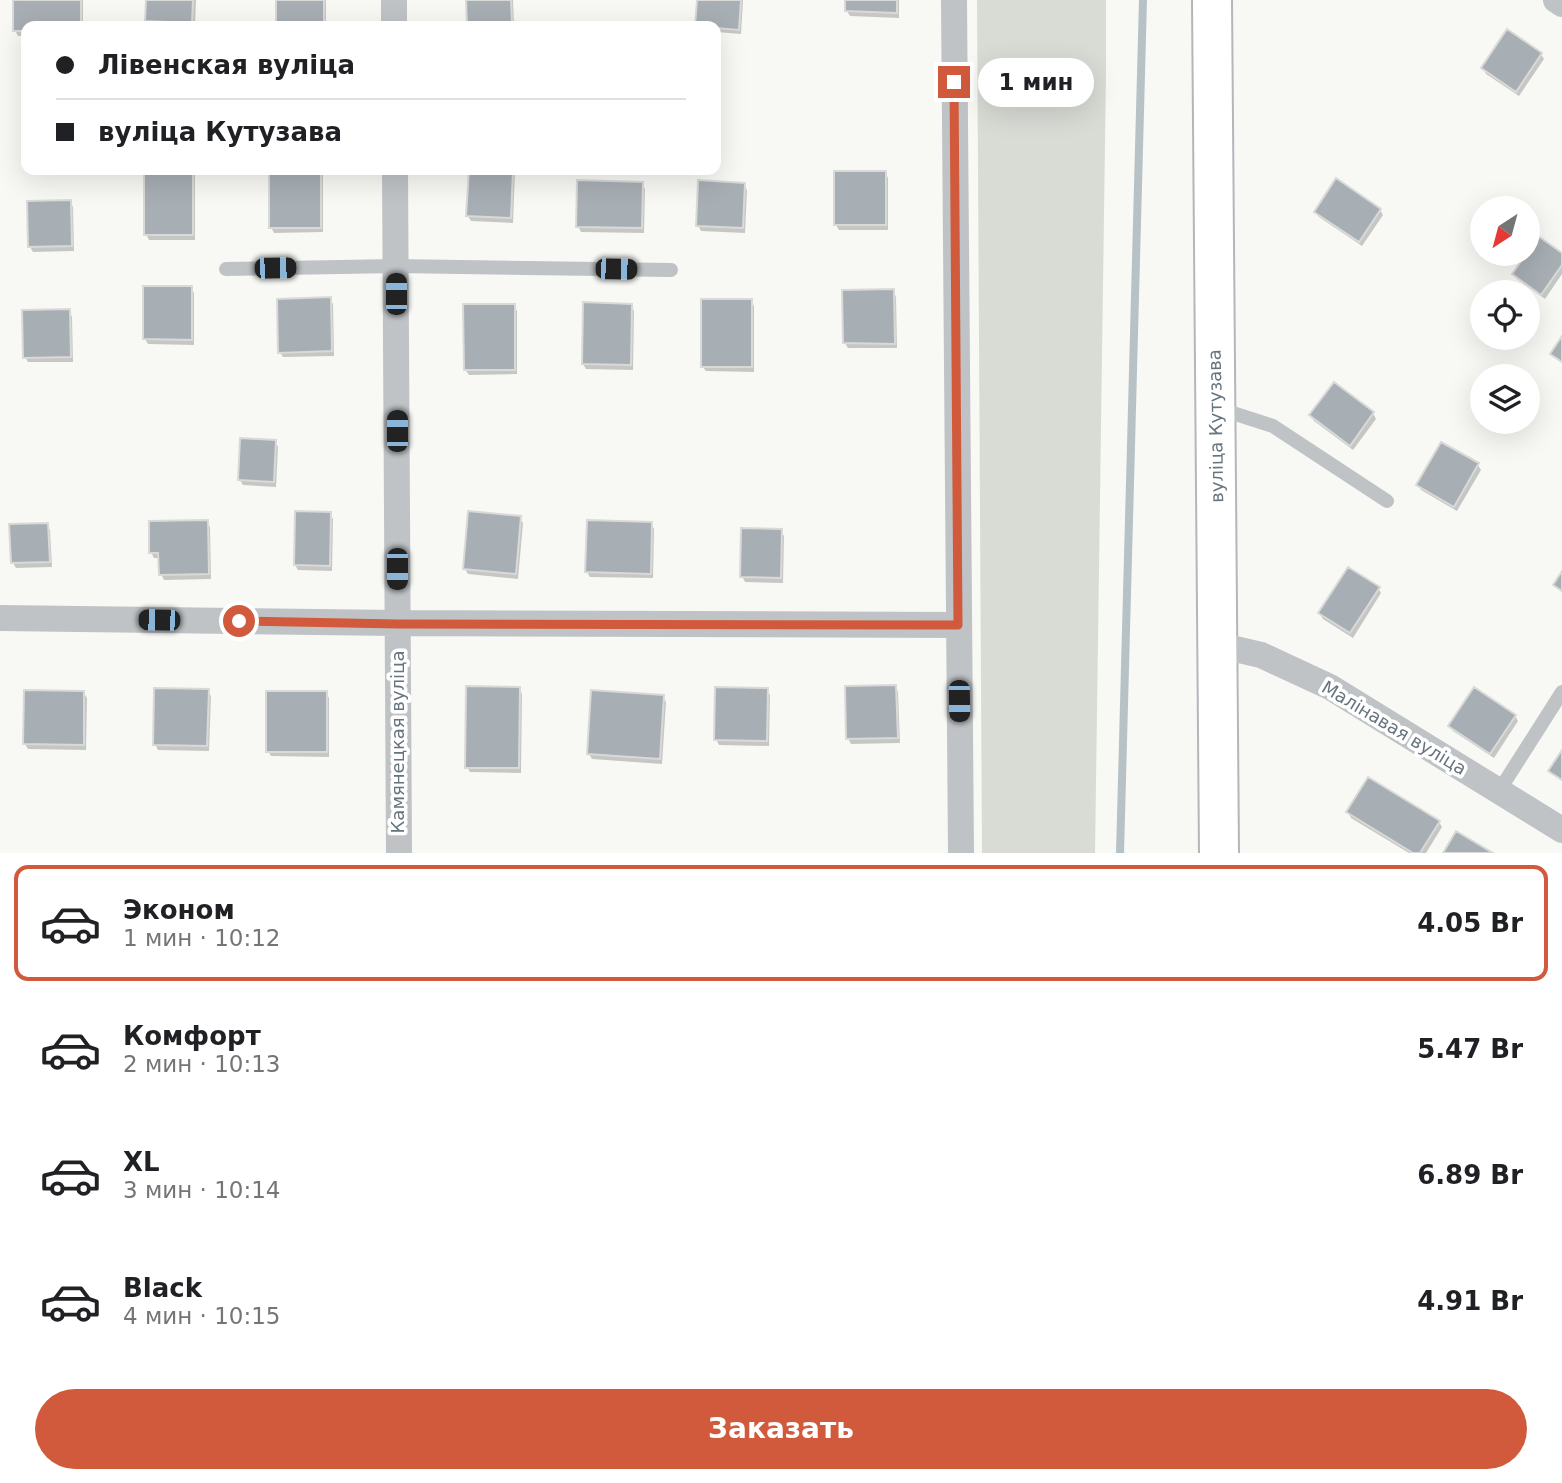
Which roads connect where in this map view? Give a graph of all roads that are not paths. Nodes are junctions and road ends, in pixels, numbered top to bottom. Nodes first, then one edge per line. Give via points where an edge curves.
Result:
1 (394, 0) edge
2 (954, 0) edge
3 (1212, 0) edge
4 (1556, 0) edge
5 (1562, 4) edge
6 (394, 21) edge
7 (395, 175) edge
8 (396, 266) junction
9 (226, 269) dead end
10 (671, 270) dead end
11 (1216, 408) junction
12 (1387, 501) dead end
13 (0, 618) edge
14 (398, 624) junction
15 (958, 625) junction
16 (1218, 645) junction
17 (1562, 692) edge
18 (1499, 791) junction
19 (1562, 830) edge
20 (399, 853) edge
21 (961, 853) edge
22 (1219, 853) edge

1 - 6 street
2 - 15 street
3 - 11 main road, вуліца Кутузава
4 - 5 street
7 - 8 street, Камянецкая вуліца
8 - 9 lane
8 - 10 lane
8 - 14 street, Камянецкая вуліца
11 - 12 lane via 1273,426
11 - 16 main road, вуліца Кутузава
13 - 14 street
14 - 15 street
14 - 20 street, Камянецкая вуліца
15 - 21 street
16 - 18 street, Малінавая вуліца via 1261,655 1329,687
16 - 22 main road, вуліца Кутузава
17 - 18 lane
18 - 19 street, Малінавая вуліца

